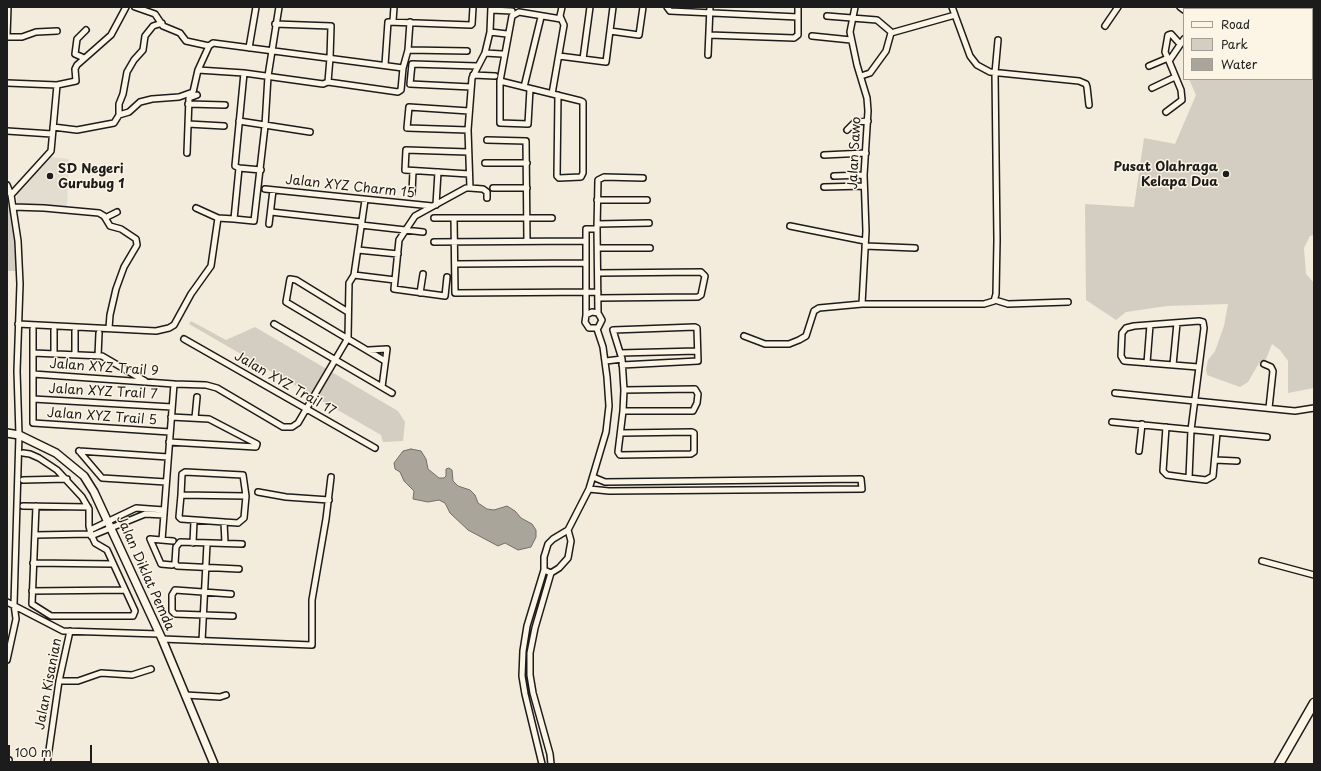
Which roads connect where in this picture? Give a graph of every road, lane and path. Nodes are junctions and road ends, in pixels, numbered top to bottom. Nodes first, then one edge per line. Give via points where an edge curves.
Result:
1 (8, 7) edge
2 (126, 7) edge
3 (135, 7) edge
4 (256, 7) edge
5 (278, 7) edge
6 (394, 7) edge
7 (473, 7) edge
8 (562, 7) edge
9 (590, 7) edge
10 (613, 7) edge
11 (643, 7) edge
12 (667, 7) edge
13 (710, 7) edge
14 (798, 7) edge
15 (855, 7) edge
16 (952, 7) edge
17 (1118, 7) edge
18 (491, 9) edge
19 (512, 11) dead end
20 (709, 13) junction
21 (955, 15) junction
22 (541, 16) junction
23 (798, 16) junction
24 (827, 16) dead end
25 (561, 19) junction
26 (852, 19) junction
27 (393, 21) junction
28 (410, 22) junction
29 (162, 23) junction
30 (275, 24) junction
31 (1105, 26) dead end
32 (86, 30) dead end
33 (610, 30) junction
34 (57, 31) dead end
35 (490, 32) junction
36 (891, 33) junction
37 (507, 34) dead end
38 (709, 35) junction
39 (7, 36) edge
40 (812, 36) dead end
41 (851, 40) junction
42 (998, 40) dead end
43 (1183, 40) edge
44 (1180, 44) junction
45 (208, 46) junction
46 (249, 48) junction
47 (408, 50) junction
48 (271, 51) junction
49 (467, 51) dead end
50 (485, 53) junction
51 (75, 54) junction
52 (502, 54) dead end
53 (708, 55) dead end
54 (559, 56) junction
55 (84, 58) junction
56 (330, 58) junction
57 (583, 59) junction
58 (1168, 60) junction
59 (385, 65) junction
60 (477, 66) junction
61 (1149, 66) dead end
62 (403, 68) junction
63 (75, 69) junction
64 (198, 70) junction
65 (244, 73) junction
66 (995, 73) junction
67 (474, 75) junction
68 (268, 76) junction
69 (495, 76) dead end
70 (861, 76) junction
71 (1175, 77) junction
72 (197, 79) junction
73 (500, 81) junction
74 (328, 82) junction
75 (7, 83) edge
76 (57, 85) junction
77 (471, 87) junction
78 (527, 88) junction
79 (1152, 88) dead end
80 (552, 94) junction
81 (197, 95) junction
82 (558, 95) junction
83 (188, 104) junction
84 (197, 104) junction
85 (225, 105) dead end
86 (1089, 105) dead end
87 (469, 110) junction
88 (1166, 112) dead end
89 (119, 115) junction
90 (239, 121) junction
91 (868, 121) junction
92 (188, 124) junction
93 (224, 126) dead end
94 (265, 126) junction
95 (53, 127) junction
96 (468, 130) junction
97 (847, 130) dead end
98 (7, 131) edge
99 (310, 132) dead end
100 (52, 134) junction
101 (487, 140) dead end
102 (468, 152) junction
103 (186, 153) dead end
104 (866, 153) junction
105 (824, 155) dead end
106 (485, 163) dead end
107 (527, 163) junction
108 (239, 168) junction
109 (261, 170) junction
110 (413, 170) junction
111 (438, 172) junction
112 (469, 174) junction
113 (864, 174) junction
114 (834, 176) dead end
115 (643, 178) dead end
116 (7, 185) edge
117 (864, 186) junction
118 (824, 187) dead end
119 (470, 188) junction
120 (493, 188) dead end
121 (527, 188) junction
122 (265, 189) dead end
123 (273, 190) junction
124 (412, 193) dead end
125 (11, 195) junction
126 (487, 198) dead end
127 (365, 200) junction
128 (597, 200) junction
129 (647, 200) dead end
130 (434, 206) junction
131 (13, 207) junction
132 (196, 208) dead end
133 (116, 212) dead end
134 (271, 212) junction
135 (105, 218) junction
136 (218, 218) junction
137 (434, 218) dead end
138 (454, 218) junction
139 (527, 218) junction
140 (552, 218) dead end
141 (234, 219) junction
142 (649, 223) dead end
143 (269, 224) dead end
144 (361, 224) junction
145 (597, 226) junction
146 (790, 226) dead end
147 (406, 230) junction
148 (422, 232) dead end
149 (527, 241) junction
150 (586, 241) junction
151 (434, 242) dead end
152 (455, 242) junction
153 (865, 243) junction
154 (598, 248) junction
155 (650, 248) dead end
156 (915, 248) dead end
157 (358, 250) junction
158 (398, 254) junction
159 (586, 263) junction
160 (455, 264) junction
161 (598, 273) junction
162 (422, 274) dead end
163 (354, 275) junction
164 (447, 277) dead end
165 (395, 280) junction
166 (586, 292) junction
167 (598, 292) junction
168 (420, 293) junction
169 (598, 298) junction
170 (995, 300) junction
171 (1068, 302) dead end
172 (862, 304) junction
173 (348, 312) junction
174 (598, 313) junction
175 (586, 315) junction
176 (1177, 322) junction
177 (18, 324) junction
178 (274, 324) dead end
179 (1150, 325) junction
180 (109, 328) junction
181 (33, 329) dead end
182 (597, 329) junction
183 (54, 330) dead end
184 (75, 331) dead end
185 (98, 333) dead end
186 (744, 336) dead end
187 (348, 338) junction
188 (184, 339) dead end
189 (368, 350) junction
190 (697, 351) junction
191 (33, 353) junction
192 (620, 353) junction
193 (54, 354) junction
194 (75, 355) junction
195 (98, 356) junction
196 (335, 360) junction
197 (385, 361) junction
198 (606, 361) junction
199 (622, 362) junction
200 (1147, 364) junction
201 (1264, 364) dead end
202 (1173, 365) junction
203 (1198, 367) junction
204 (33, 374) junction
205 (146, 382) junction
206 (174, 384) junction
207 (382, 387) junction
208 (624, 390) junction
209 (392, 393) dead end
210 (1115, 393) dead end
211 (196, 398) dead end
212 (33, 399) junction
213 (1194, 401) junction
214 (172, 407) junction
215 (1269, 408) junction
216 (1314, 408) edge
217 (306, 409) junction
218 (623, 411) junction
219 (171, 417) junction
220 (196, 418) junction
221 (1112, 422) dead end
222 (1142, 424) junction
223 (1166, 427) junction
224 (1191, 430) junction
225 (170, 432) junction
226 (7, 433) edge
227 (621, 433) junction
228 (1217, 433) junction
229 (19, 435) junction
230 (1267, 437) dead end
231 (169, 442) junction
232 (375, 448) dead end
233 (1139, 451) dead end
234 (23, 453) dead end
235 (168, 457) junction
236 (1216, 460) junction
237 (1237, 461) dead end
238 (331, 477) dead end
239 (593, 477) junction
240 (1189, 478) junction
241 (67, 479) junction
242 (23, 480) dead end
243 (166, 482) junction
244 (608, 482) junction
245 (589, 488) junction
246 (608, 491) junction
247 (258, 492) dead end
248 (181, 495) junction
249 (246, 496) junction
250 (329, 500) junction
251 (23, 506) dead end
252 (36, 506) junction
253 (88, 507) junction
254 (164, 513) junction
255 (108, 520) junction
256 (194, 521) junction
257 (224, 522) junction
258 (112, 528) junction
259 (568, 530) junction
260 (91, 533) junction
261 (35, 535) junction
262 (162, 540) junction
263 (173, 541) dead end
264 (193, 543) junction
265 (225, 543) junction
266 (207, 544) junction
267 (242, 544) dead end
268 (1262, 561) dead end
269 (33, 563) junction
270 (113, 564) junction
271 (172, 565) dead end
272 (206, 566) junction
273 (239, 569) dead end
274 (544, 570) junction
275 (551, 574) junction
276 (1314, 575) edge
277 (125, 590) junction
278 (32, 591) junction
279 (205, 592) junction
280 (232, 594) dead end
281 (7, 602) edge
282 (14, 604) junction
283 (203, 615) junction
284 (232, 616) dead end
285 (70, 631) junction
286 (160, 636) junction
287 (202, 639) junction
288 (7, 660) edge
289 (151, 669) dead end
290 (59, 682) junction
291 (185, 695) junction
292 (226, 695) dead end
293 (1314, 703) edge
294 (47, 764) edge
295 (214, 764) edge
296 (542, 764) edge
297 (551, 764) edge
298 (1279, 764) edge

1 - 39 street
2 - 55 street via 111,34
3 - 29 street via 155,14
4 - 46 street
5 - 30 street
6 - 27 street
7 - 28 street via 471,25
8 - 25 street
9 - 57 street
10 - 33 street
11 - 33 street via 639,35
12 - 20 street via 670,11
13 - 20 street
14 - 23 street
15 - 26 street, Jalan Sawo
16 - 21 street
17 - 31 street
18 - 19 street
18 - 35 street
20 - 23 street
20 - 38 street
21 - 36 street
21 - 66 street via 970,56 977,65
22 - 25 street
22 - 73 street via 519,12 512,16
22 - 78 street
23 - 38 street via 798,35 794,38
24 - 26 street
25 - 54 street via 564,25
26 - 36 street via 876,20 886,25
26 - 41 street, Jalan Sawo
27 - 28 street
27 - 59 street via 387,24
28 - 47 street
29 - 45 street via 167,29 180,33 186,41
29 - 89 street via 153,26 145,36 143,50 127,72 119,104
30 - 48 street
30 - 56 street via 330,26
32 - 51 street via 77,38
33 - 57 street via 606,62
34 - 39 street via 36,32 22,37
35 - 37 street
35 - 50 street
36 - 70 street via 886,51 876,66 870,73
38 - 53 street
40 - 41 street
41 - 70 street, Jalan Sawo
42 - 66 street
43 - 44 street
44 - 58 street
44 - 58 street via 1168,34 1165,52
45 - 46 street via 213,43
45 - 64 street
46 - 48 street
47 - 49 street
47 - 62 street
48 - 56 street
48 - 68 street
50 - 52 street
50 - 60 street
51 - 55 street
51 - 63 street
54 - 57 street
54 - 80 street
55 - 63 street
56 - 59 street
56 - 74 street
58 - 61 street
58 - 71 street
59 - 62 street
60 - 67 street
60 - 77 street via 412,64 410,84
62 - 74 street via 401,90 398,92
63 - 76 street via 76,81
64 - 65 street
64 - 72 street
65 - 68 street
65 - 90 street
66 - 86 street via 1079,81 1086,84
66 - 170 street
67 - 69 street
67 - 77 street
68 - 74 street via 323,84
68 - 94 street
70 - 91 street, Jalan Sawo via 868,98
71 - 79 street
71 - 88 street via 1182,100
72 - 81 street
72 - 89 street via 193,92 179,97 140,102 129,112
73 - 78 street
73 - 78 street via 499,121 503,124 528,124
75 - 76 street
76 - 95 street
77 - 87 street
78 - 80 street
80 - 82 street
81 - 83 street via 189,98
81 - 84 street
82 - 82 street via 583,102 581,177 557,176
83 - 84 street
83 - 92 street
84 - 85 street
87 - 96 street
87 - 96 street via 409,107 408,128
89 - 95 street via 114,123 86,130
90 - 94 street
90 - 108 street via 235,163
91 - 97 street via 854,122
91 - 104 street, Jalan Sawo
92 - 93 street
92 - 103 street
94 - 99 street
94 - 109 street
95 - 100 street
96 - 102 street
98 - 100 street
100 - 125 street via 49,155
101 - 107 street via 526,140
102 - 110 street via 406,150 405,170
102 - 112 street
104 - 105 street
104 - 113 street, Jalan Sawo
106 - 107 street
107 - 121 street
108 - 109 street
108 - 141 street
109 - 141 street via 256,219
110 - 111 street
110 - 124 street
111 - 112 street
111 - 130 street
112 - 119 street
113 - 114 street
113 - 117 street, Jalan Sawo
115 - 128 street via 600,178 597,182
116 - 125 street
117 - 118 street
117 - 153 street, Jalan Sawo
119 - 126 street via 483,189 487,192
119 - 130 street
120 - 121 street
121 - 139 street
122 - 123 street, Jalan XYZ Charm 15
123 - 127 street, Jalan XYZ Charm 15
123 - 134 street
125 - 131 street
127 - 130 street, Jalan XYZ Charm 15
127 - 144 street
128 - 129 street
128 - 145 street
130 - 147 street via 415,216
131 - 135 street via 98,213
131 - 177 street via 20,284
132 - 136 street
133 - 135 street
134 - 143 street
134 - 144 street
135 - 180 street via 110,226 121,229 136,239 137,243 116,289
136 - 141 street
136 - 180 street via 211,266 191,294 174,325 164,331
137 - 138 street
138 - 139 street
138 - 152 street
139 - 140 street
139 - 149 street
142 - 145 street
144 - 147 street
144 - 157 street
145 - 150 street via 586,229
145 - 154 street
146 - 153 street
147 - 148 street
147 - 158 street via 400,240
149 - 150 street
149 - 152 street
150 - 159 street
151 - 152 street
152 - 160 street
153 - 156 street
153 - 172 street, Jalan Sawo
154 - 155 street
154 - 161 street
157 - 158 street
157 - 163 street
158 - 165 street
159 - 160 street
159 - 166 street
160 - 166 street via 456,293
161 - 167 street
161 - 169 street via 702,272 705,276 698,297
162 - 168 street
163 - 165 street
163 - 173 street via 349,283
164 - 168 street via 445,296
165 - 168 street via 394,289
166 - 167 street
166 - 175 street
167 - 169 street
169 - 174 street
170 - 171 street via 1008,304
170 - 172 street via 984,304
172 - 186 street via 819,308 814,311 806,336 789,344 765,344
173 - 187 street
173 - 187 street via 296,280 290,279 286,302
174 - 175 street
174 - 182 street via 602,321
175 - 182 street via 587,326
176 - 179 street
176 - 202 street
176 - 203 street via 1203,322
177 - 180 street
177 - 229 street
178 - 196 street
179 - 200 street
179 - 200 street via 1126,328 1121,338 1122,360
181 - 191 street
182 - 198 street
183 - 193 street
184 - 194 street
185 - 195 street
187 - 189 street
187 - 196 street, Jalan XYZ Trail 9
188 - 217 street, Jalan XYZ Trail 17
189 - 197 street
189 - 197 street via 387,349
190 - 192 street
190 - 192 street via 696,327 614,328
190 - 199 street via 696,362
191 - 193 street
191 - 204 street
192 - 199 street
193 - 194 street
194 - 195 street
195 - 205 street
196 - 207 street
196 - 217 street, Jalan XYZ Trail 9
197 - 207 street
198 - 199 street
198 - 239 street via 606,432
199 - 208 street
200 - 202 street
201 - 215 street via 1273,371
202 - 203 street
203 - 213 street
204 - 205 street, Jalan XYZ Trail 9
204 - 212 street
205 - 206 street, Jalan XYZ Trail 9
206 - 214 street
206 - 217 street, Jalan XYZ Trail 9 via 217,388 283,427 292,427 298,423
207 - 209 street
208 - 218 street
208 - 218 street via 695,389 698,394 693,411
210 - 213 street
211 - 220 street
212 - 214 street, Jalan XYZ Trail 7
212 - 225 street, Jalan XYZ Trail 5 via 33,423
213 - 215 street
213 - 224 street
214 - 219 street
215 - 216 street via 1295,411
217 - 232 street, Jalan XYZ Trail 17
218 - 227 street
219 - 220 street
219 - 225 street
220 - 231 street via 209,419 257,444 256,447
221 - 222 street
222 - 223 street
222 - 233 street
223 - 224 street
223 - 240 street via 1163,471 1167,475
224 - 228 street
224 - 240 street
225 - 231 street
226 - 229 street, Jalan Diklat Pemda
227 - 227 street via 692,432 695,448 691,454 620,455 618,452
228 - 230 street
228 - 236 street
229 - 255 street, Jalan Diklat Pemda via 56,453 84,476
229 - 282 street
231 - 235 street
234 - 241 street via 39,458
235 - 243 street
235 - 243 street via 78,451 102,478
236 - 237 street
236 - 240 street via 1211,478
238 - 250 street
239 - 244 street
239 - 245 street
241 - 242 street
241 - 253 street
243 - 254 street
244 - 246 street
244 - 246 street via 861,479 862,489
245 - 246 street
245 - 259 street
247 - 250 street
248 - 249 street
248 - 249 street via 182,474 185,472 243,475
248 - 256 street via 180,518
249 - 257 street via 242,521
250 - 287 street via 312,600 313,644
251 - 252 street
252 - 253 street
252 - 261 street
253 - 260 street
254 - 255 street via 136,508
254 - 258 street via 145,514
254 - 262 street
255 - 258 street, Jalan Diklat Pemda
255 - 260 street
256 - 257 street
256 - 264 street
257 - 265 street
258 - 260 street
258 - 286 street, Jalan Diklat Pemda
259 - 274 street via 548,544 544,556
259 - 275 street via 571,541 569,554
260 - 261 street
260 - 270 street via 95,543 107,550
261 - 269 street
262 - 263 street
262 - 271 street via 150,539 161,564
264 - 266 street
264 - 272 street via 180,542 176,545 175,565
265 - 266 street
265 - 267 street
266 - 272 street
268 - 276 street
269 - 270 street
269 - 278 street
270 - 277 street
272 - 273 street
272 - 279 street
274 - 275 street
274 - 296 street via 527,626 522,676
275 - 297 street via 530,653 533,693
277 - 278 street
277 - 278 street via 135,611 133,616 51,616 35,606 31,600
279 - 280 street
279 - 283 street
279 - 283 street via 175,590 172,595 174,614
281 - 282 street
282 - 285 street via 63,631
282 - 288 street via 16,619
283 - 284 street
283 - 287 street
285 - 286 street
285 - 290 street, Jalan Kisanian
286 - 287 street
286 - 291 street, Jalan Diklat Pemda
289 - 290 street via 132,675 101,673 78,682
290 - 294 street, Jalan Kisanian
291 - 292 street
291 - 295 street, Jalan Diklat Pemda
293 - 298 main road

